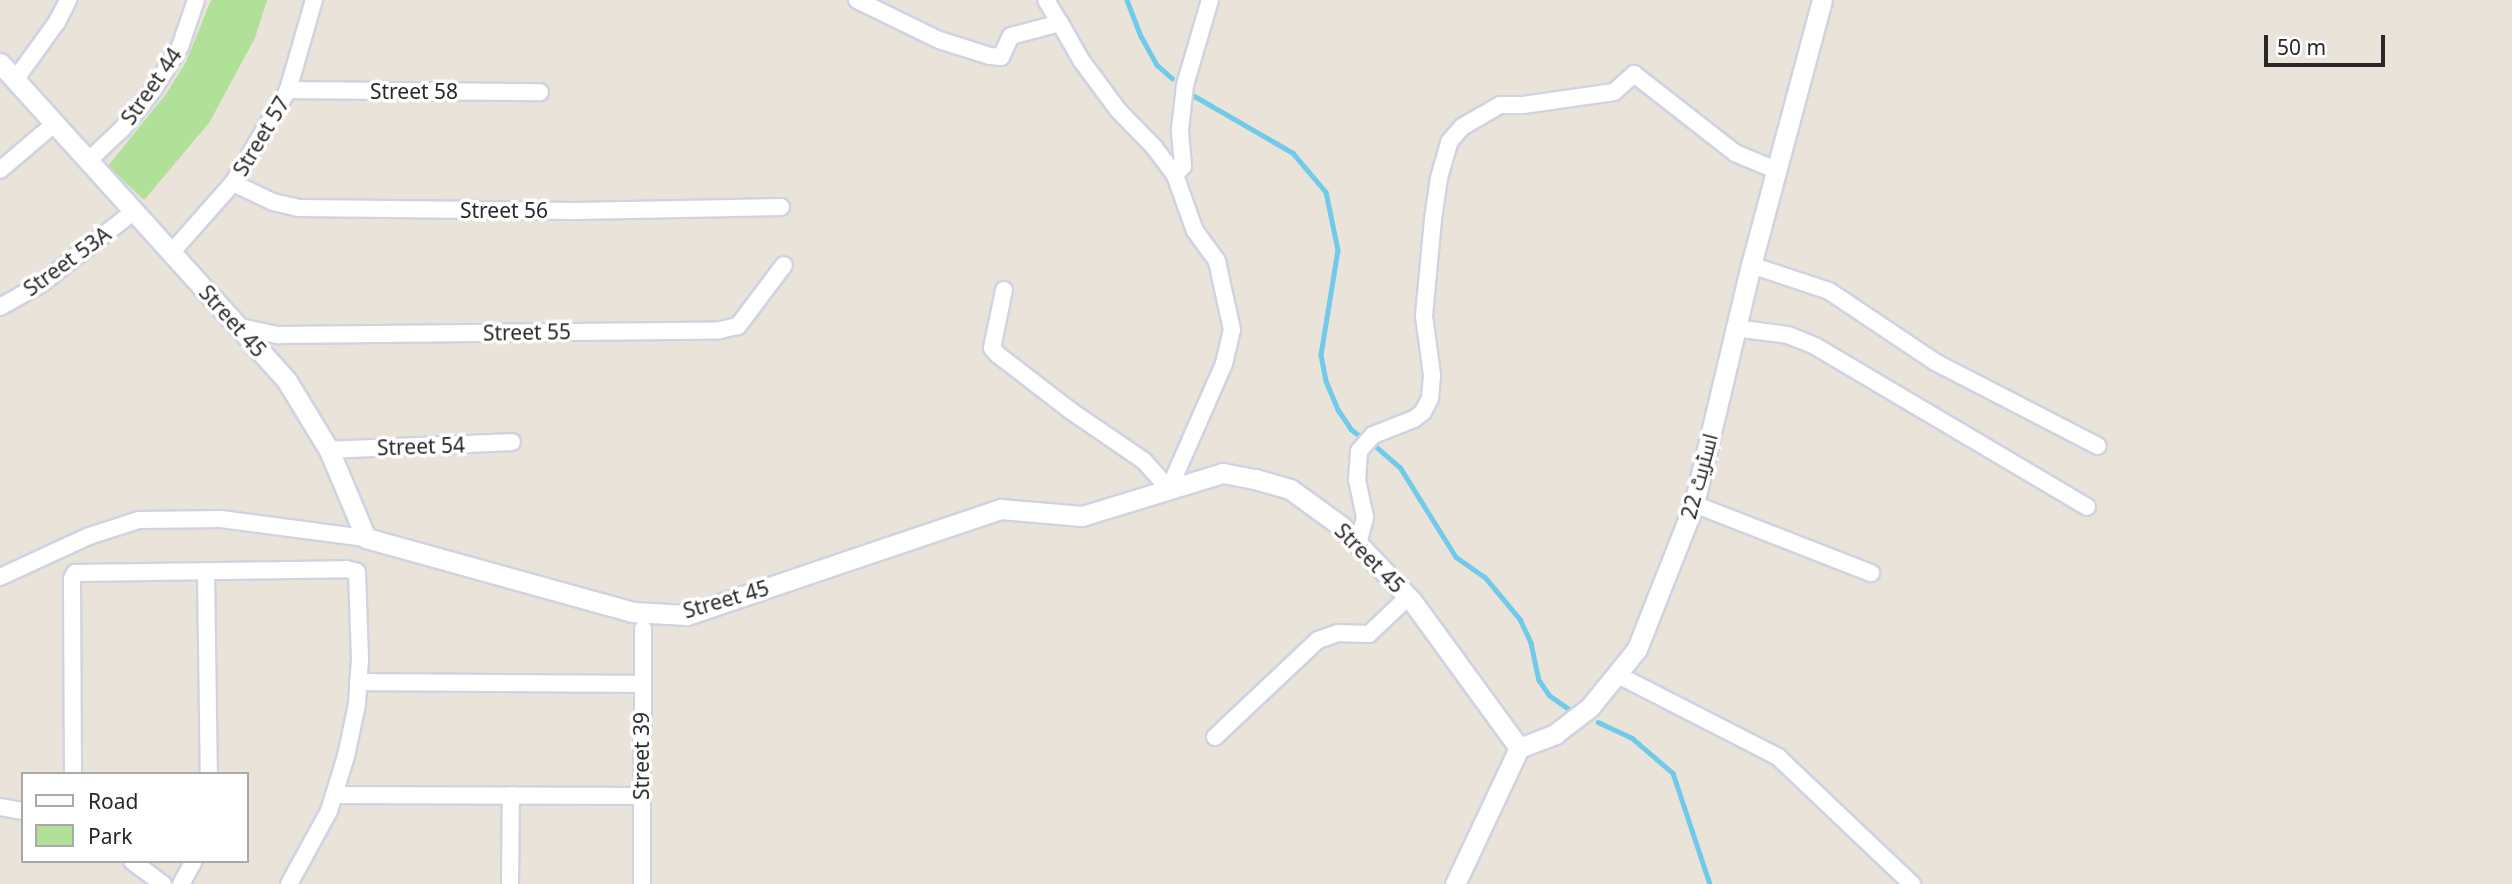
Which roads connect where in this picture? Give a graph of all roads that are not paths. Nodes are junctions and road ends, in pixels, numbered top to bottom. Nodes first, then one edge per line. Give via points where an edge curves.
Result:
1 (68, 0) edge
2 (196, 0) edge
3 (314, 0) edge
4 (856, 0) edge
5 (1046, 0) edge
6 (1210, 0) edge
7 (1822, 0) edge
8 (1060, 23) junction
9 (0, 63) edge
10 (15, 80) junction
11 (288, 90) junction
12 (540, 92) dead end
13 (54, 124) junction
14 (88, 161) junction
15 (0, 170) edge
16 (1778, 171) junction
17 (1175, 175) junction
18 (233, 183) junction
19 (781, 207) dead end
20 (133, 212) junction
21 (172, 253) junction
22 (784, 265) dead end
23 (1751, 265) junction
24 (1004, 290) dead end
25 (0, 307) edge
26 (240, 327) junction
27 (1735, 328) junction
28 (512, 442) dead end
29 (2098, 446) dead end
30 (329, 450) junction
31 (1169, 489) junction
32 (1694, 503) junction
33 (2087, 507) dead end
34 (366, 538) junction
35 (1358, 544) junction
36 (206, 571) junction
37 (1871, 573) dead end
38 (0, 577) edge
39 (1408, 597) junction
40 (643, 629) dead end
41 (1618, 675) junction
42 (358, 682) junction
43 (642, 684) junction
44 (1214, 737) dead end
45 (1519, 748) junction
46 (73, 772) edge
47 (209, 772) edge
48 (334, 795) junction
49 (511, 795) junction
50 (641, 796) junction
51 (0, 807) edge
52 (21, 811) edge
53 (135, 863) edge
54 (193, 863) edge
55 (163, 884) edge
56 (181, 884) edge
57 (289, 884) edge
58 (510, 884) edge
59 (642, 884) edge
60 (1455, 884) edge
61 (1912, 884) edge

1 - 10 street
2 - 14 street, Street 44 via 180,47 153,90
3 - 11 street, Street 57
4 - 8 street via 939,40 990,56 1001,57 1011,36
5 - 8 street
6 - 17 street via 1185,85 1180,129 1184,166
7 - 16 street, اسٹریٹ 22
8 - 17 street via 1111,100
9 - 10 street, Street 45
10 - 13 street, Street 45
11 - 12 street, Street 58
11 - 18 street, Street 57
13 - 14 street, Street 45
13 - 15 street
14 - 20 street, Street 45
16 - 23 street, اسٹریٹ 22
16 - 35 street via 1735,153 1634,74 1614,92 1500,105 1462,127 1450,142 1433,219 1424,316 1432,375 1430,398 1414,419 1373,435 1359,452 1357,480 1365,517
17 - 31 street via 1195,231 1217,261 1233,330 1224,364
18 - 19 street, Street 56 via 298,208 575,211
18 - 21 street, Street 57
20 - 21 street, Street 45
20 - 25 street, Street 53A via 41,284
21 - 26 street, Street 45
22 - 26 street, Street 55 via 738,326 720,330 279,334
23 - 27 street, اسٹریٹ 22
23 - 29 street via 1829,291 1935,362
24 - 31 street via 992,348 1144,461
26 - 30 street, Street 45 via 287,381
27 - 32 street, اسٹریٹ 22
27 - 33 street via 1788,335 1815,346
28 - 30 street, Street 54
30 - 34 street, Street 45
31 - 34 street, Street 45 via 1082,516 1001,509 687,615 632,612
31 - 35 street, Street 45 via 1223,473 1290,489
32 - 37 street
32 - 41 street, اسٹریٹ 22 via 1637,649
34 - 38 street via 221,519 139,520 89,536
35 - 39 street, Street 45
36 - 42 street via 357,572
36 - 46 street via 75,573
36 - 47 street
39 - 44 street via 1368,634 1338,633 1318,640
39 - 45 street, Street 45
40 - 43 street, Street 39
41 - 45 street, اسٹریٹ 22 via 1590,707 1555,734
41 - 61 street via 1778,757
42 - 43 street
42 - 48 street via 357,704
43 - 50 street, Street 39
45 - 60 street
48 - 49 street
48 - 57 street
49 - 50 street
49 - 58 street
50 - 59 street, Street 39
51 - 52 street
53 - 55 street
54 - 56 street

